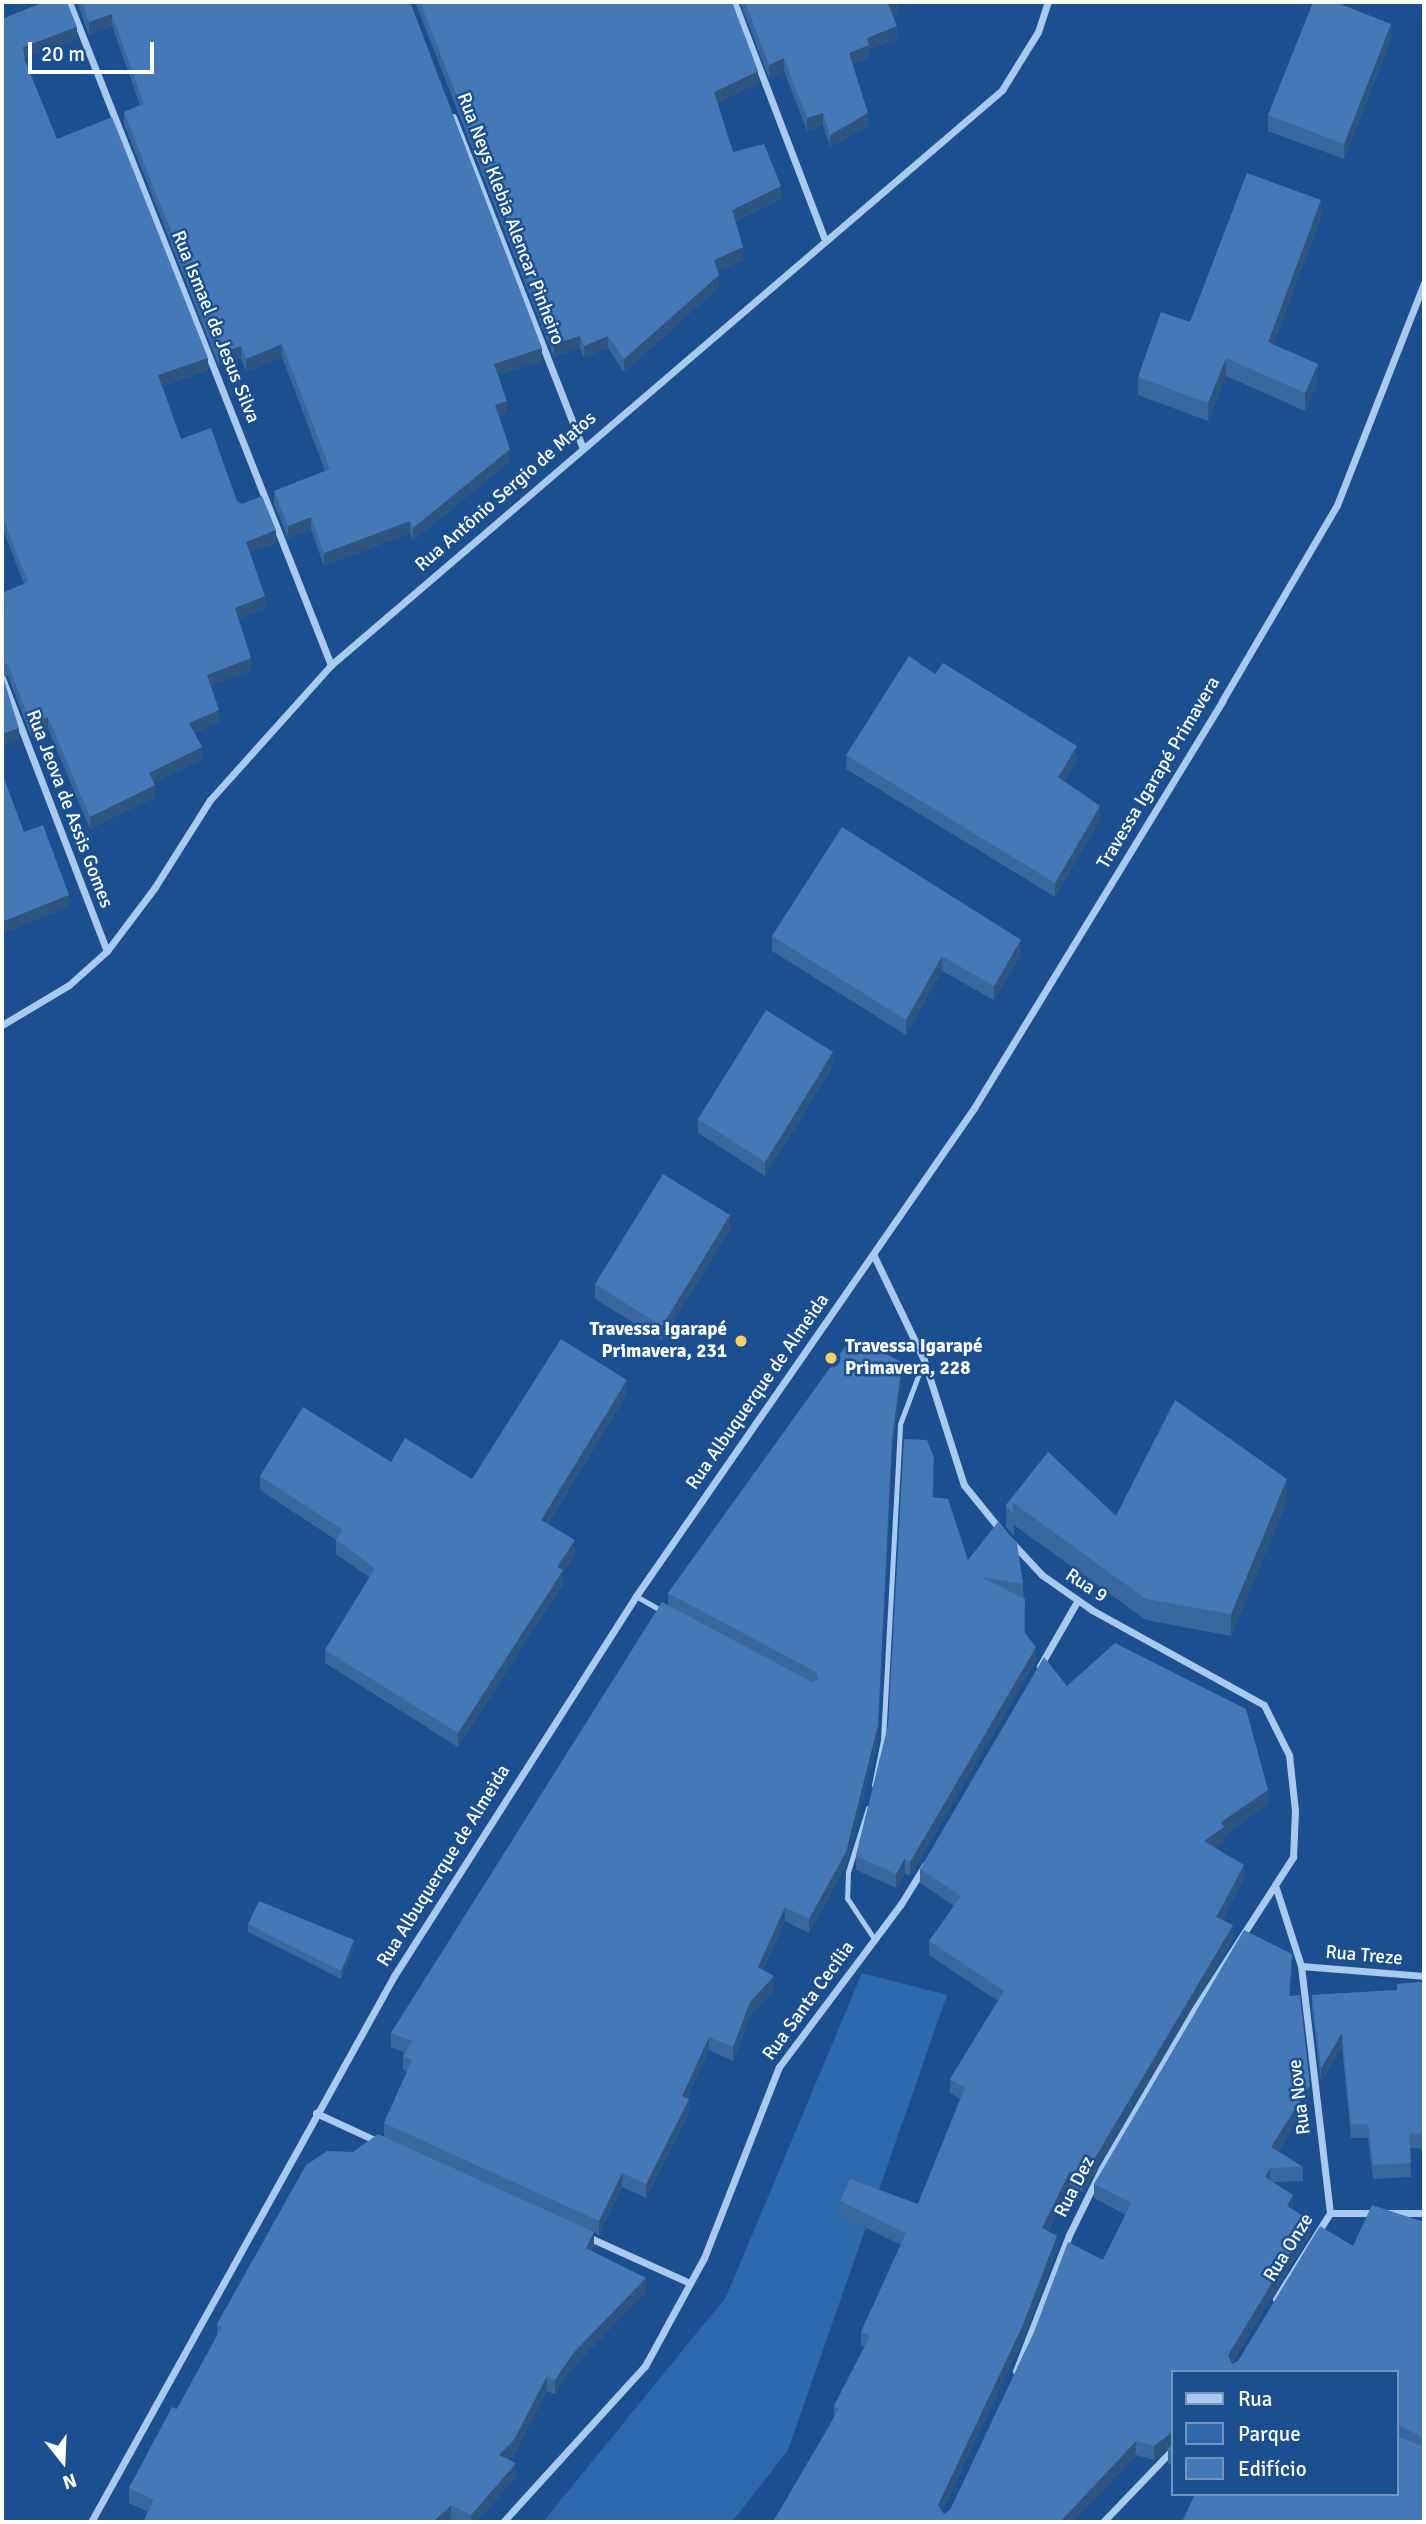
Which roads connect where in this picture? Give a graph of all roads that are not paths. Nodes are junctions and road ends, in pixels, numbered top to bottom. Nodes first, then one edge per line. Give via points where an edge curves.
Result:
1 (69, 2) edge
2 (734, 2) edge
3 (1048, 2) edge
4 (448, 104) edge
5 (824, 238) junction
6 (1424, 283) edge
7 (582, 447) junction
8 (331, 665) junction
9 (2, 678) edge
10 (107, 951) junction
11 (2, 1025) edge
12 (874, 1256) junction
13 (924, 1360) junction
14 (636, 1596) junction
15 (1078, 1600) junction
16 (675, 1618) edge
17 (1037, 1670) edge
18 (930, 1858) edge
19 (1276, 1888) junction
20 (875, 1940) junction
21 (1301, 1966) junction
22 (1424, 1976) edge
23 (316, 2113) junction
24 (393, 2148) edge
25 (1330, 2213) junction
26 (1424, 2213) edge
27 (584, 2235) edge
28 (690, 2283) junction
29 (1270, 2309) edge
30 (1011, 2381) edge
31 (1170, 2452) edge
32 (91, 2522) edge
33 (503, 2522) edge
34 (1103, 2522) edge

1 - 8 street, Rua Ismael de Jesus Silva
2 - 5 street
3 - 5 street, Rua Antônio Sergio de Matos via 1038,32 1002,90
4 - 7 street, Rua Neys Klebia Alencar Pinheiro
5 - 7 street, Rua Antônio Sergio de Matos
6 - 12 street, Travessa Igarapé Primavera via 1337,505 974,1108
7 - 8 street, Rua Antônio Sergio de Matos
8 - 10 street, Rua Antônio Sergio de Matos via 210,800 155,887
9 - 10 street, Rua Jeova de Assis Gomes
10 - 11 street, Rua Antônio Sergio de Matos via 69,985
12 - 13 street, Rua 9
12 - 14 street, Rua Albuquerque de Almeida
13 - 15 street, Rua 9 via 964,1485 976,1504 1042,1575
13 - 20 lane via 900,1423 883,1740 846,1885 847,1898
14 - 16 lane
14 - 23 street, Rua Albuquerque de Almeida via 394,1976
15 - 17 street
15 - 19 street, Rua 9 via 1243,1692 1264,1705 1274,1719 1289,1755 1295,1810 1293,1857
18 - 20 street, Rua Santa Cecília
19 - 21 street, Rua Nove
19 - 30 street, Rua Dez via 1202,1998 1102,2168 1069,2235
20 - 28 street, Rua Santa Cecília via 779,2067
21 - 22 street, Rua Treze
21 - 25 street, Rua Nove
23 - 24 street
23 - 32 street, Rua Albuquerque de Almeida
25 - 26 street
25 - 29 street, Rua Onze
27 - 28 street
28 - 33 street, Rua Santa Cecília via 645,2366
31 - 34 street

